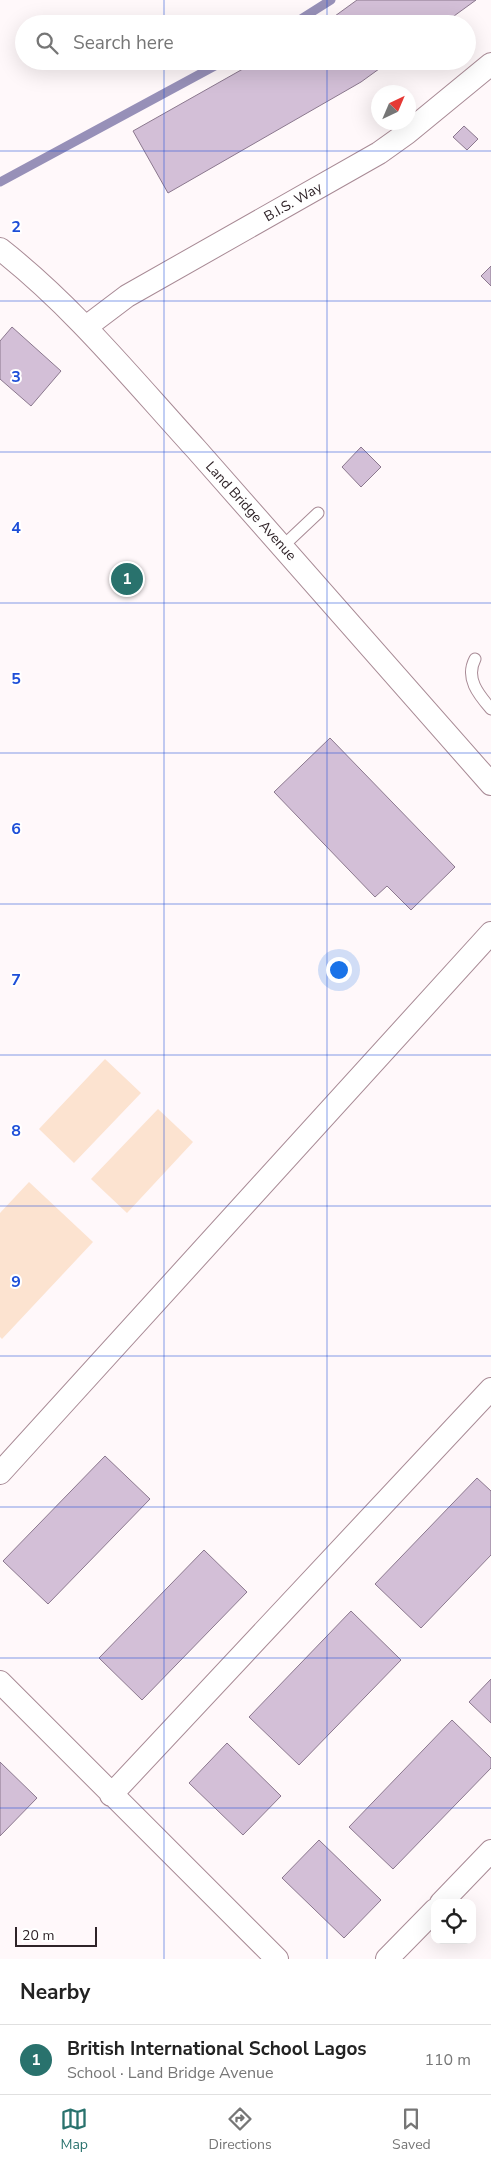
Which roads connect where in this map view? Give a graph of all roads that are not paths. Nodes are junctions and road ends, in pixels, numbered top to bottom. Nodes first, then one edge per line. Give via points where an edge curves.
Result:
1 (491, 64) edge
2 (0, 250) edge
3 (86, 328) junction
4 (318, 513) dead end
5 (282, 546) junction
6 (475, 659) dead end
7 (491, 708) edge
8 (491, 784) edge
9 (491, 933) edge
10 (491, 1389) edge
11 (0, 1473) edge
12 (0, 1682) edge
13 (111, 1795) junction
14 (491, 1851) edge
15 (445, 1899) edge
16 (431, 1914) edge
17 (276, 1959) edge
18 (387, 1959) edge

1 - 3 street, B.I.S. Way via 379,152 127,296
2 - 3 street, Land Bridge Avenue via 28,271
3 - 5 street, Land Bridge Avenue
4 - 5 lane
5 - 8 street, Land Bridge Avenue
6 - 7 lane via 470,675
9 - 11 street
10 - 13 street
12 - 13 street
13 - 17 street
14 - 15 street
16 - 18 street

